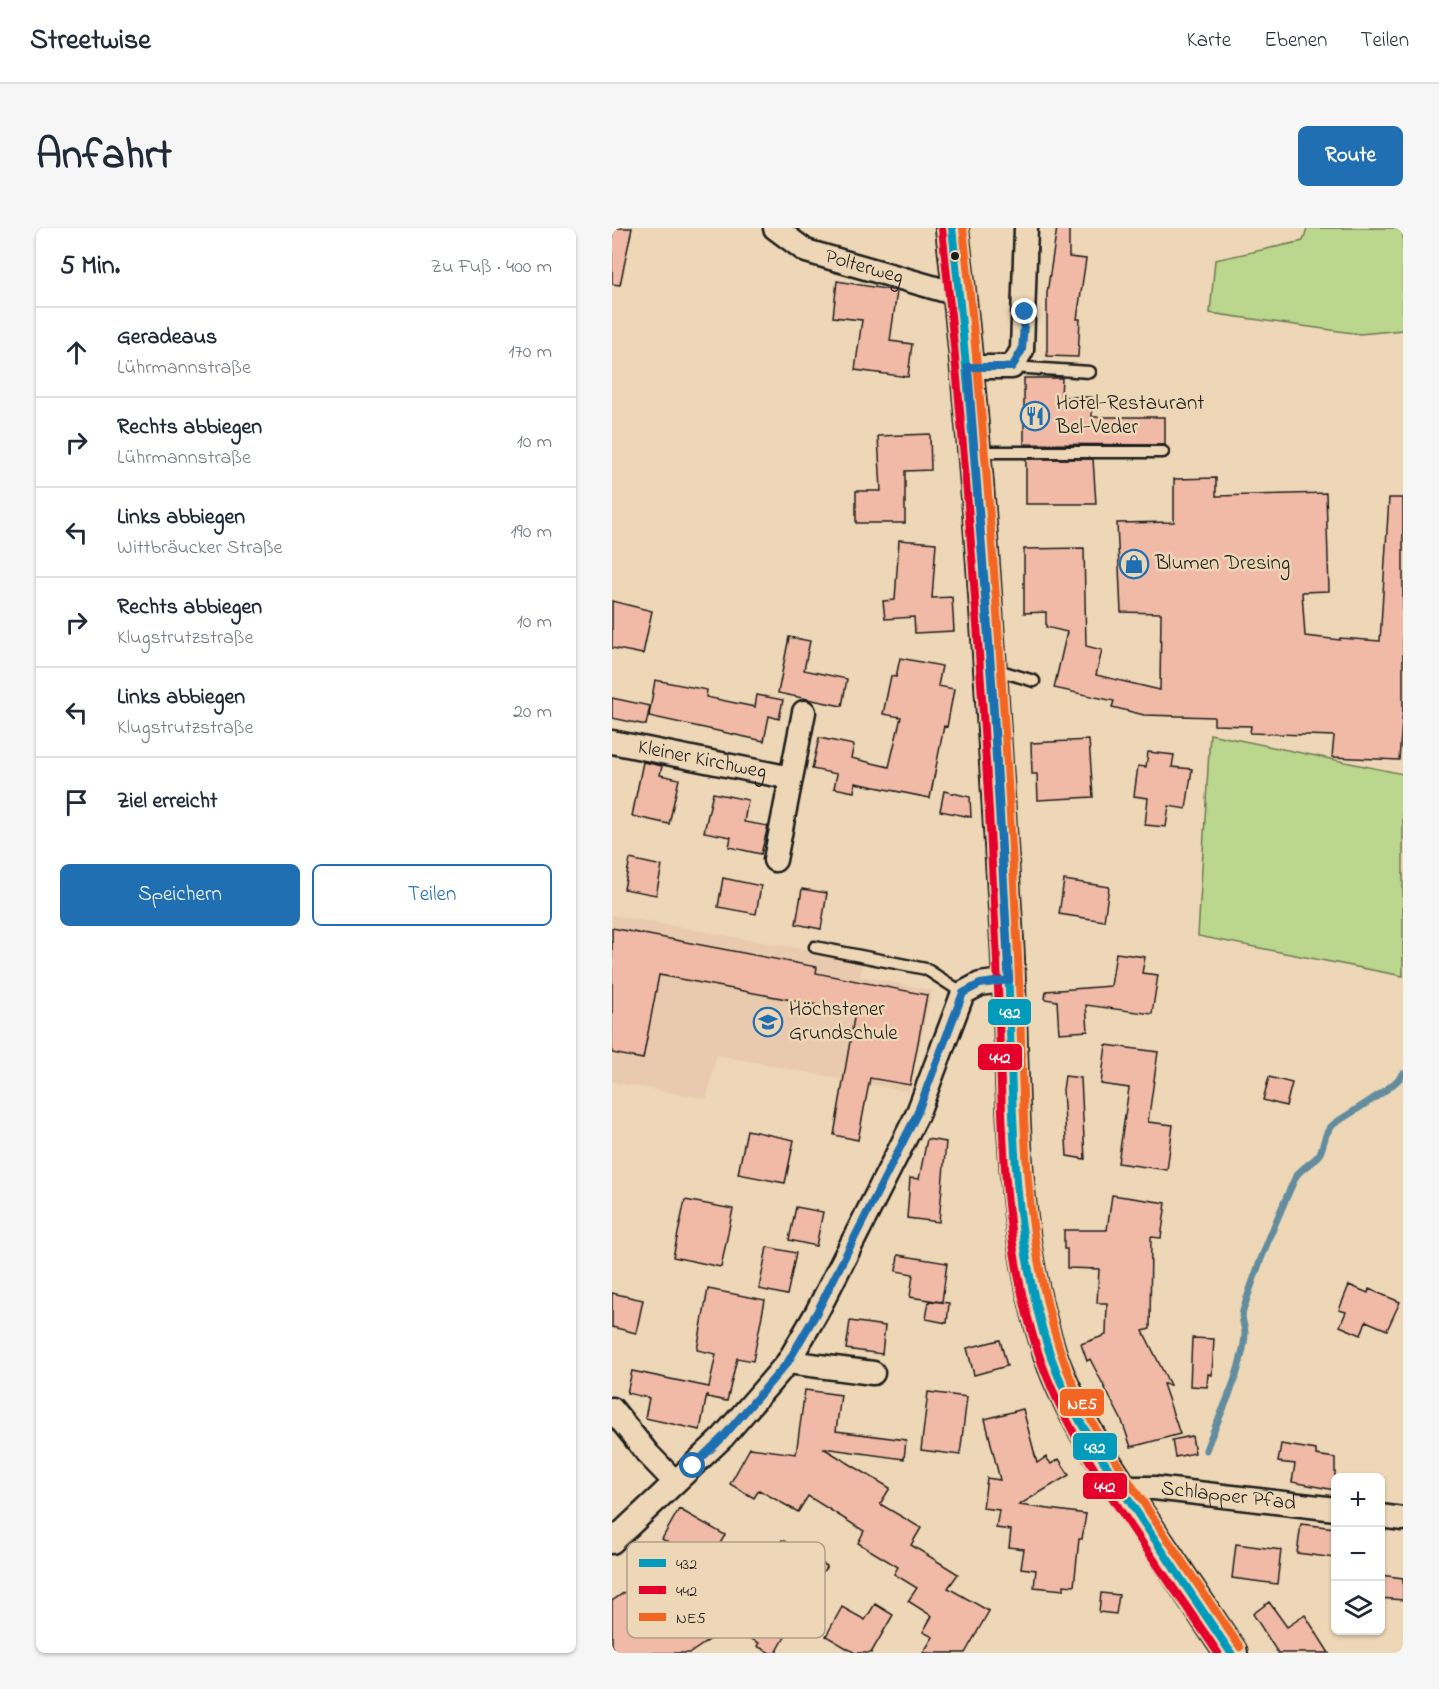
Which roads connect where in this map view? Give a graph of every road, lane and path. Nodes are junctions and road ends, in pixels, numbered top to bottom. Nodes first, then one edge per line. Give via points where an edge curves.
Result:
1 (775, 228) edge
2 (952, 228) edge
3 (1026, 228) edge
4 (960, 296) junction
5 (968, 367) junction
6 (1012, 367) junction
7 (1090, 372) dead end
8 (976, 452) junction
9 (1163, 452) dead end
10 (991, 668) junction
11 (1034, 681) dead end
12 (804, 712) dead end
13 (612, 742) edge
14 (791, 778) junction
15 (775, 860) dead end
16 (815, 947) dead end
17 (1009, 980) junction
18 (963, 993) junction
19 (788, 1362) junction
20 (873, 1374) dead end
21 (612, 1409) edge
22 (675, 1482) junction
23 (1121, 1488) junction
24 (1331, 1509) edge
25 (1385, 1517) edge
26 (1403, 1519) edge
27 (612, 1542) edge
28 (1231, 1653) edge

1 - 4 street, Polterweg via 806,251
2 - 4 main road
3 - 6 street via 1022,350
4 - 5 main road
5 - 6 street
5 - 8 main road
6 - 7 lane
8 - 9 lane
8 - 10 main road
10 - 11 lane
10 - 17 main road
12 - 14 street, Kleiner Kirchweg
13 - 14 street, Kleiner Kirchweg
14 - 15 street, Kleiner Kirchweg
16 - 18 lane via 926,969
17 - 18 street via 980,984
17 - 23 main road via 1014,1152 1033,1288 1060,1379
18 - 19 street via 917,1114
19 - 20 street
19 - 22 street via 723,1437
21 - 22 street
22 - 27 street
23 - 24 street, Schlapper Pfad via 1166,1489
23 - 28 main road
25 - 26 street

